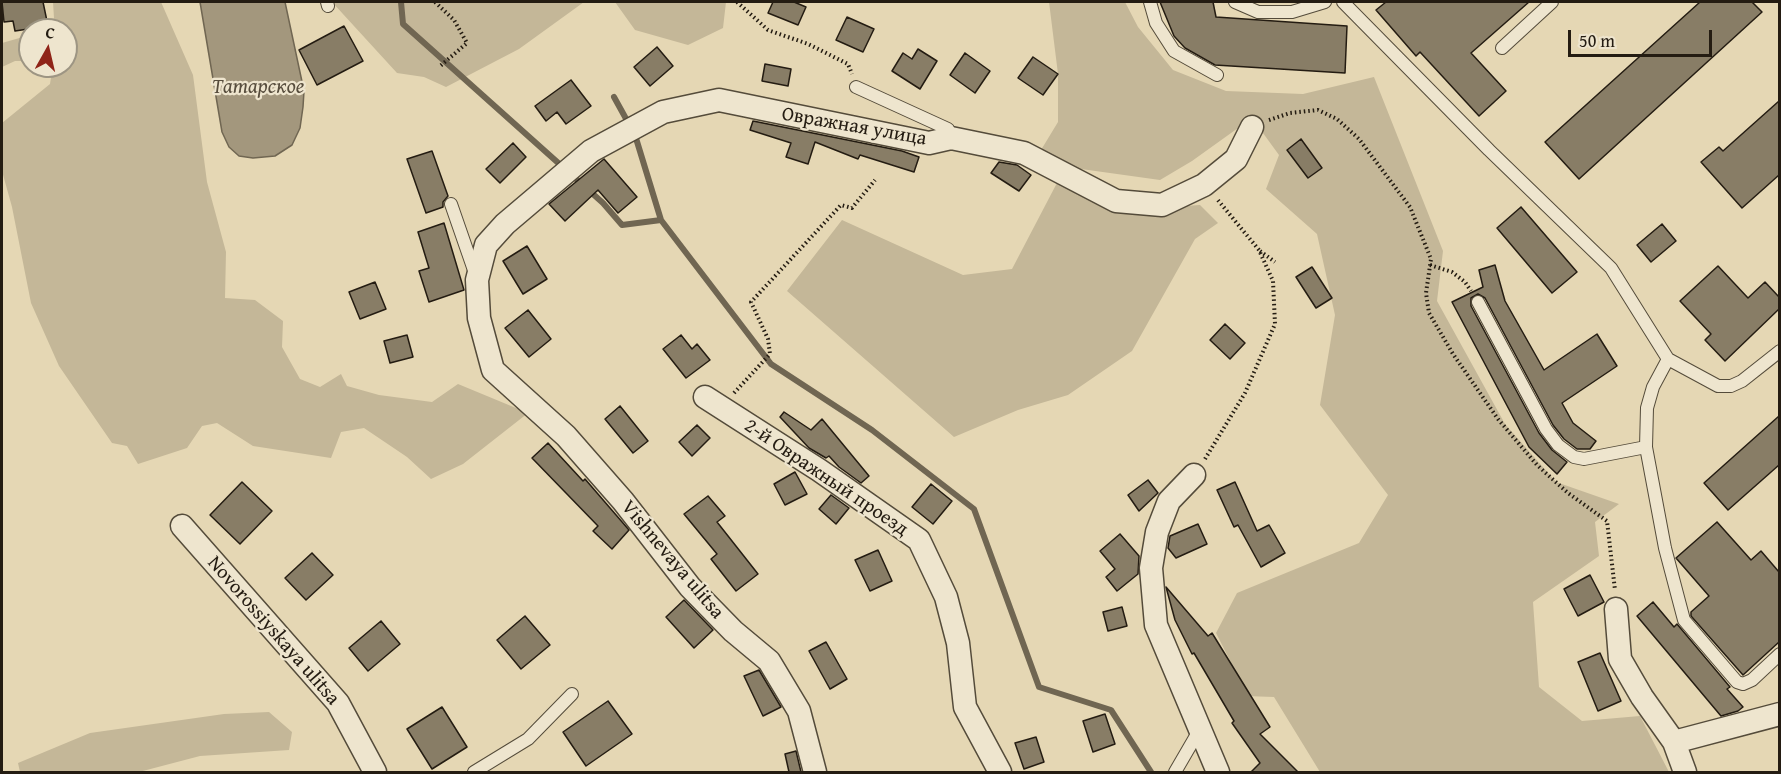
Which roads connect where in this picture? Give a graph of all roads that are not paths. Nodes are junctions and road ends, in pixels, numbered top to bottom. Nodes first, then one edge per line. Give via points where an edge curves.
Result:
1 (1149, 2) edge
2 (1235, 2) edge
3 (1325, 2) edge
4 (1343, 2) edge
5 (1552, 2) edge
6 (1502, 48) dead end
7 (1217, 75) dead end
8 (856, 87) road end
9 (718, 100) joint
10 (1252, 128) road end
11 (951, 138) junction
12 (451, 204) dead end
13 (477, 280) junction
14 (1478, 302) road end
15 (1779, 351) edge
16 (1668, 359) junction
17 (713, 402) road end
18 (1646, 447) junction
19 (1194, 475) road end
20 (182, 526) dead end
21 (1616, 609) road end
22 (1779, 654) edge
23 (572, 694) dead end
24 (1779, 714) edge
25 (1201, 727) junction
26 (1674, 742) junction
27 (375, 772) edge
28 (474, 772) edge
29 (815, 772) edge
30 (1000, 772) edge
31 (1175, 772) edge
32 (1218, 772) edge
33 (1685, 772) edge

1 - 7 lane via 1156,23 1174,51
2 - 3 lane via 1258,12 1292,12
4 - 16 lane via 1611,268
5 - 6 lane
8 - 11 lane via 948,129
9 - 11 street, Овражная улица via 929,143
9 - 13 street, Vishnevaya ulitsa via 663,112 591,151 492,238 486,245
10 - 11 street, Овражная улица via 1236,159 1204,185 1162,205 1116,201 1024,153
12 - 13 lane
13 - 29 street, Vishnevaya ulitsa via 479,318 493,370 566,436 690,587 769,661 799,711
14 - 18 lane via 1558,445 1584,459
15 - 16 lane via 1731,386 1718,386
16 - 18 lane via 1647,408
17 - 30 street, 2-й Овражный проезд via 919,540 946,597 958,643 965,707
18 - 22 lane via 1683,620 1743,684
19 - 25 street via 1169,501 1157,532 1151,568 1156,625
20 - 27 street, Novorossiyskaya ulitsa via 338,703
21 - 26 street via 1620,659
23 - 28 lane via 528,739
24 - 26 street
25 - 31 lane
25 - 32 street
26 - 33 street

